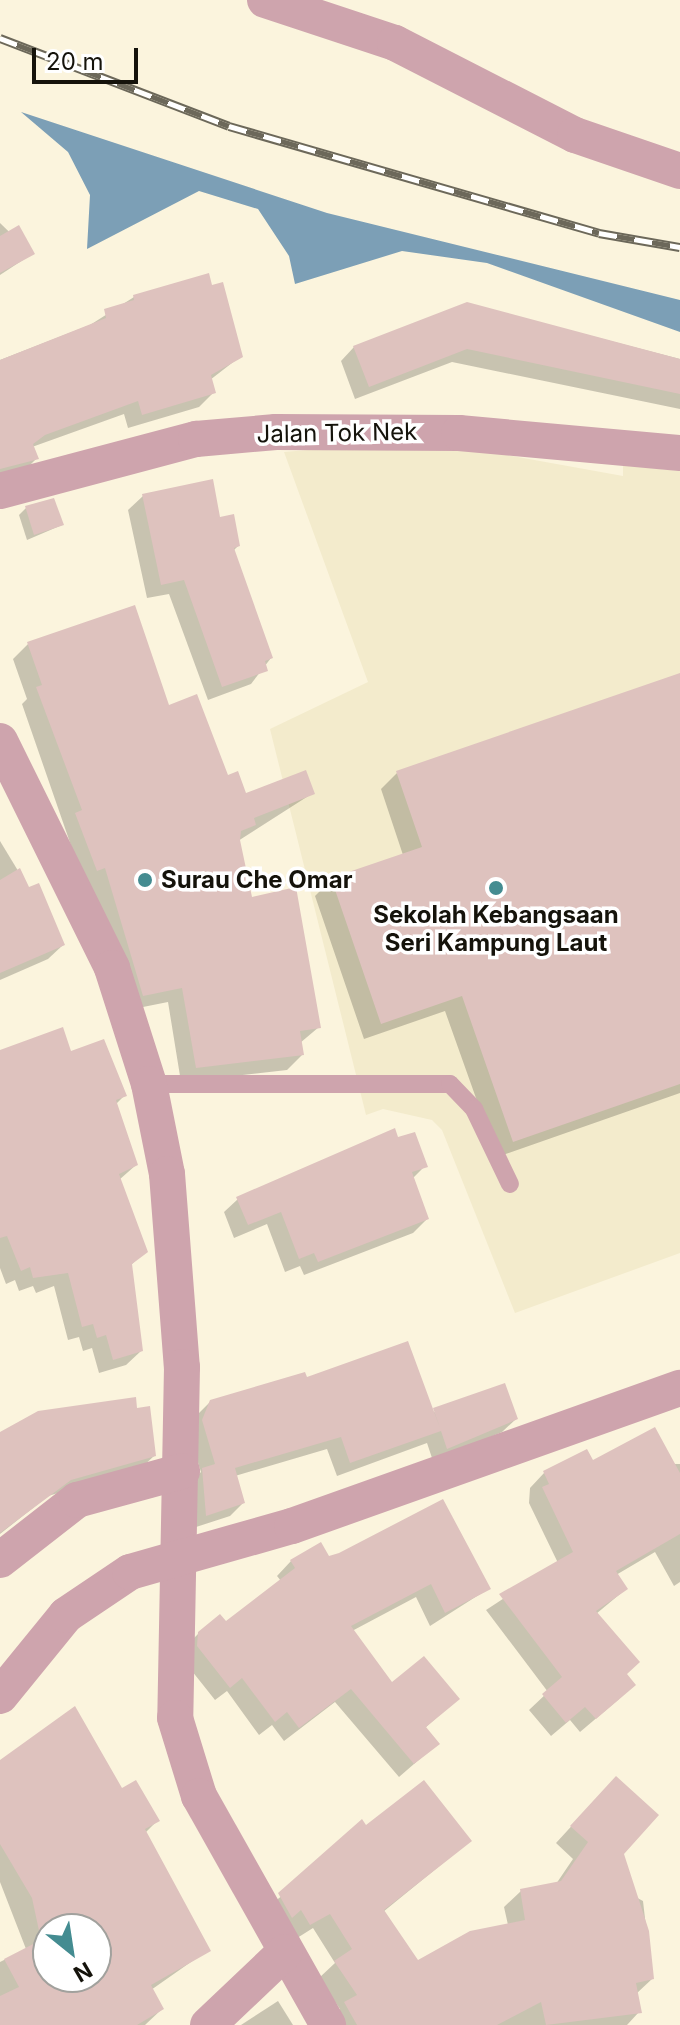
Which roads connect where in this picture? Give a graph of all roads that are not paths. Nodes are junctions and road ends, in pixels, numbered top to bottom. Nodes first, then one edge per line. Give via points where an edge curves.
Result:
1 (265, 0) edge
2 (680, 171) edge
3 (680, 453) edge
4 (0, 491) edge
5 (0, 741) edge
6 (149, 1084) junction
7 (510, 1184) dead end
8 (680, 1388) edge
9 (182, 1471) junction
10 (177, 1553) junction
11 (0, 1560) edge
12 (0, 1696) edge
13 (285, 1952) junction
14 (208, 2025) edge
15 (328, 2025) edge

1 - 2 street via 395,43 575,135
3 - 4 street, Jalan Tok Nek via 459,433 290,431 196,439
5 - 6 street via 112,968
6 - 7 lane via 450,1084 474,1109
6 - 9 street via 177,1256
8 - 10 street via 292,1526
9 - 10 street
9 - 11 street via 77,1500
10 - 12 street via 130,1572 66,1615
10 - 13 street via 175,1718 199,1796
13 - 14 street
13 - 15 street

